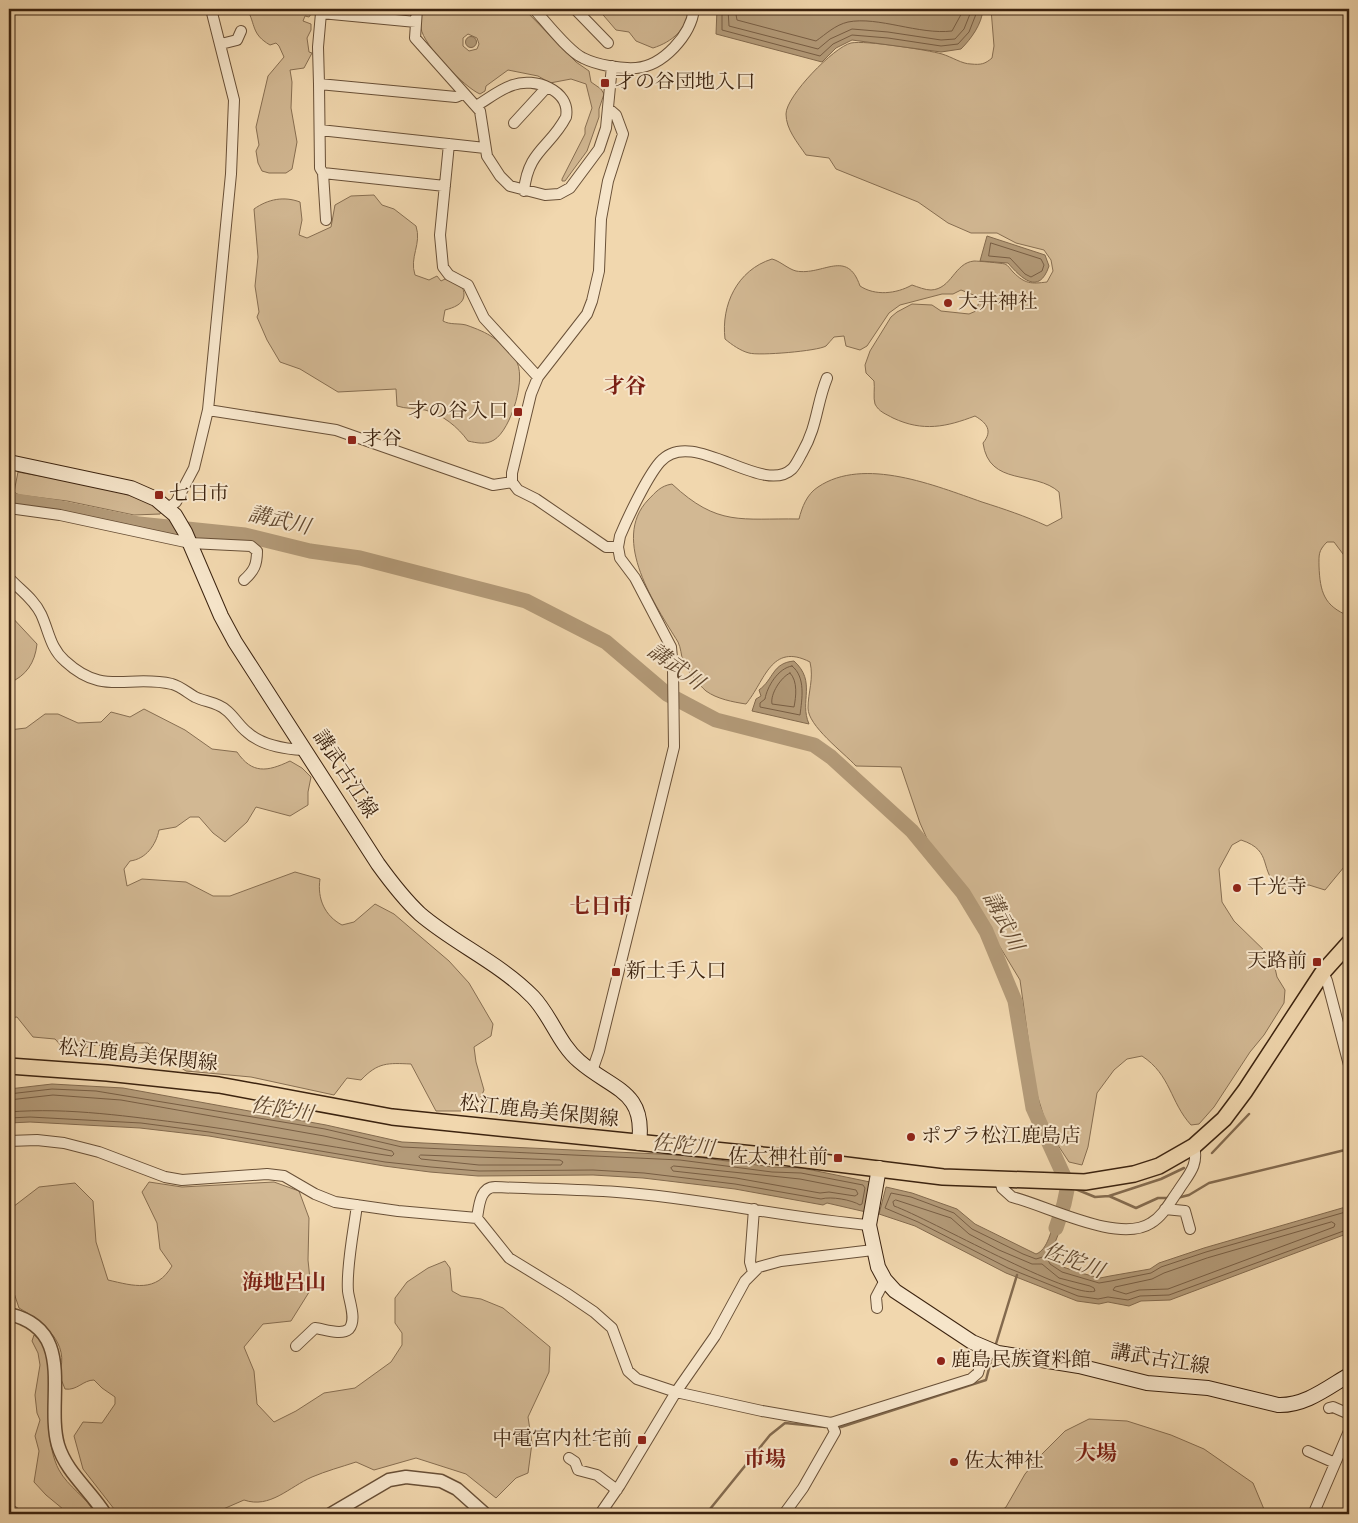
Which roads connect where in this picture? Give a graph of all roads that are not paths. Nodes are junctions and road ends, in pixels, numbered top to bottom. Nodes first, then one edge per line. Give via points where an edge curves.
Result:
1 (211, 9) edge
2 (417, 9) edge
3 (534, 9) edge
4 (575, 9) edge
5 (694, 9) edge
6 (321, 11) edge
7 (416, 22) junction
8 (241, 31) dead end
9 (608, 43) dead end
10 (221, 44) junction
11 (612, 66) junction
12 (320, 84) junction
13 (547, 87) junction
14 (463, 94) junction
15 (476, 106) junction
16 (609, 109) junction
17 (514, 123) dead end
18 (320, 130) junction
19 (449, 144) junction
20 (485, 148) junction
21 (322, 173) junction
22 (445, 186) junction
23 (524, 191) junction
24 (326, 220) dead end
25 (538, 377) junction
26 (826, 378) dead end
27 (208, 410) junction
28 (9, 462) edge
29 (512, 482) junction
30 (9, 508) edge
31 (171, 511) junction
32 (189, 541) junction
33 (618, 547) junction
34 (9, 578) edge
35 (244, 580) dead end
36 (304, 750) junction
37 (1349, 943) edge
38 (1323, 972) junction
39 (1349, 1065) edge
40 (9, 1066) edge
41 (592, 1071) junction
42 (9, 1141) edge
43 (639, 1143) junction
44 (1194, 1146) junction
45 (878, 1174) junction
46 (1000, 1180) junction
47 (357, 1205) junction
48 (754, 1209) junction
49 (1165, 1209) junction
50 (477, 1218) junction
51 (870, 1220) junction
52 (1190, 1230) dead end
53 (873, 1250) junction
54 (753, 1272) junction
55 (885, 1280) junction
56 (877, 1308) dead end
57 (9, 1314) edge
58 (296, 1346) dead end
59 (990, 1350) junction
60 (1349, 1375) edge
61 (676, 1392) junction
62 (1328, 1408) dead end
63 (1349, 1414) edge
64 (833, 1426) junction
65 (1349, 1431) edge
66 (1308, 1451) dead end
67 (569, 1458) dead end
68 (1336, 1462) junction
69 (617, 1490) junction
70 (105, 1514) edge
71 (331, 1514) edge
72 (485, 1514) edge
73 (600, 1514) edge
74 (784, 1514) edge
75 (1316, 1514) edge

1 - 10 street
2 - 7 street
3 - 11 street via 582,58
4 - 9 street
5 - 11 street via 687,32 669,52 637,68
6 - 7 street
6 - 12 street via 318,40
7 - 14 street via 419,44
8 - 10 street via 237,40
10 - 27 street via 234,100 230,183
11 - 16 street
12 - 14 street via 456,97
12 - 18 street
13 - 15 street via 532,83 516,84
13 - 17 street
13 - 23 street via 564,100 566,117 533,159
14 - 15 street
15 - 20 street via 482,118
16 - 23 street via 599,149 570,188 552,196
16 - 25 street via 616,115 623,134 608,181 601,219 599,271 592,301 587,314
18 - 19 street
18 - 21 street
19 - 20 street
19 - 22 street
20 - 23 street via 492,165 506,182
21 - 22 street
21 - 24 street
22 - 25 street via 440,235 443,267 449,275 468,285 484,318
25 - 29 street via 515,458
26 - 33 street via 815,429 793,468 786,473 766,476 701,453 676,453 660,461 626,521
27 - 29 street via 336,430 493,485
27 - 31 street via 194,468
28 - 31 main road, 講武古江線 via 131,488 150,496
29 - 33 street via 518,490 606,546
30 - 32 street
31 - 32 main road, 講武古江線
32 - 35 street via 254,547 257,553 255,569
32 - 36 main road, 講武古江線 via 235,642
33 - 41 street via 620,558 635,578 670,648 674,688 672,759
34 - 36 street via 41,613 52,645 65,661 91,680 174,684 227,710 255,738 286,749
36 - 41 main road, 講武古江線 via 399,892 420,914 534,998 570,1052
37 - 38 main road, 松江鹿島美保関線
38 - 39 street
38 - 44 main road, 松江鹿島美保関線 via 1245,1091 1224,1119
40 - 43 main road, 松江鹿島美保関線 via 210,1084 392,1117
41 - 43 main road, 講武古江線 via 636,1106 640,1118
42 - 47 street via 64,1143 182,1180 267,1174 284,1176 335,1202
43 - 45 main road, 松江鹿島美保関線
44 - 46 main road, 松江鹿島美保関線 via 1159,1166 1134,1174 1085,1182
44 - 49 street via 1195,1164
45 - 46 main road, 松江鹿島美保関線
45 - 51 main road, 講武古江線
46 - 49 street via 1007,1194 1104,1228 1129,1230 1153,1223
47 - 50 street
47 - 58 street via 348,1283 352,1314 350,1326 340,1332 315,1328
48 - 50 street via 617,1192 490,1187 482,1195
48 - 51 street via 831,1222
48 - 54 street via 750,1262
49 - 52 street via 1186,1210
50 - 61 street via 509,1258 594,1312 612,1328 631,1376
51 - 53 main road, 講武古江線
53 - 54 street via 766,1264
53 - 55 main road, 講武古江線
54 - 61 street via 715,1336
55 - 56 street via 876,1297
55 - 59 main road, 講武古江線 via 895,1291
57 - 70 street via 19,1316 36,1327 47,1340 54,1358 57,1443 64,1461
59 - 60 main road, 講武古江線 via 1079,1366 1147,1383 1208,1388 1290,1406 1303,1402
59 - 64 street via 978,1373 971,1379
61 - 64 street
61 - 69 street
62 - 63 street
64 - 74 street via 835,1432 821,1458
65 - 68 street
66 - 68 street
67 - 69 street via 578,1470 597,1475
68 - 75 street
69 - 73 street
71 - 72 street via 389,1480 406,1477 441,1481 457,1489

